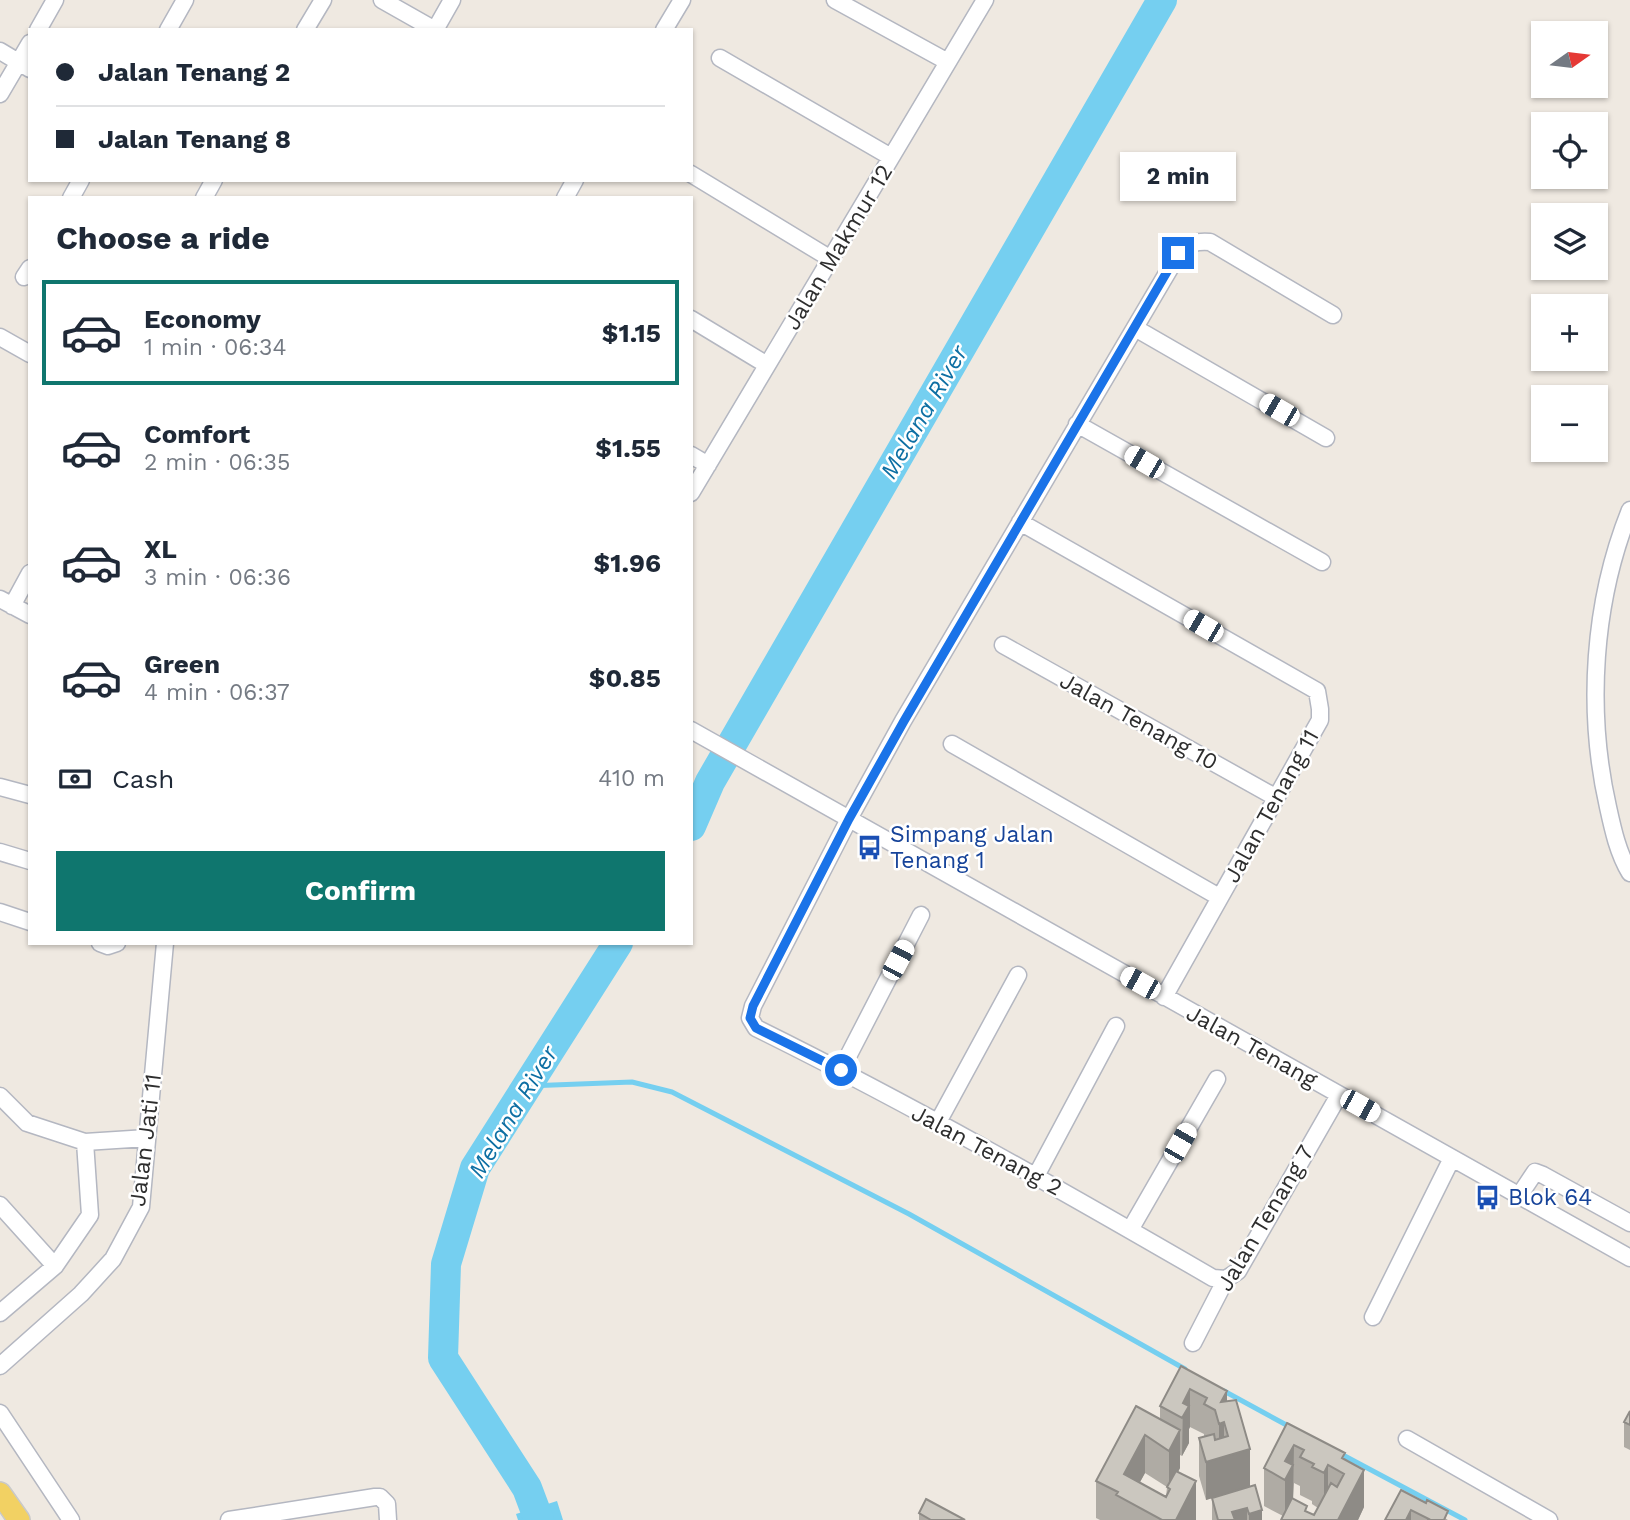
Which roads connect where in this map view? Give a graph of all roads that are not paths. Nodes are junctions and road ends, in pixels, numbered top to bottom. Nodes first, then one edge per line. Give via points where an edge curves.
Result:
1 (55, 0) edge
2 (185, 0) edge
3 (323, 0) edge
4 (382, 0) edge
5 (452, 0) edge
6 (682, 0) edge
7 (835, 0) edge
8 (985, 0) edge
9 (39, 28) edge
10 (169, 28) edge
11 (305, 28) edge
12 (431, 28) edge
13 (436, 28) edge
14 (665, 28) edge
15 (0, 51) edge
16 (720, 58) dead end
17 (948, 62) junction
18 (24, 66) edge
19 (0, 94) edge
20 (891, 157) junction
21 (693, 175) edge
22 (831, 259) junction
23 (1333, 315) dead end
24 (693, 320) edge
25 (1135, 328) junction
26 (0, 337) edge
27 (28, 353) edge
28 (767, 365) junction
29 (1077, 424) junction
30 (1326, 438) dead end
31 (693, 456) edge
32 (708, 465) junction
33 (693, 491) edge
34 (1630, 510) edge
35 (1020, 522) junction
36 (1322, 562) dead end
37 (28, 575) edge
38 (6, 602) edge
39 (28, 614) edge
40 (1003, 645) dead end
41 (693, 731) edge
42 (952, 744) dead end
43 (0, 786) edge
44 (28, 794) edge
45 (1275, 797) junction
46 (849, 819) junction
47 (0, 852) edge
48 (28, 860) edge
49 (1630, 873) edge
50 (1220, 897) junction
51 (0, 912) edge
52 (921, 915) dead end
53 (28, 921) edge
54 (165, 945) edge
55 (1018, 975) dead end
56 (1164, 997) junction
57 (1116, 1026) dead end
58 (841, 1070) junction
59 (1217, 1079) dead end
60 (1339, 1095) junction
61 (0, 1096) edge
62 (937, 1124) junction
63 (148, 1138) junction
64 (85, 1142) junction
65 (1452, 1158) junction
66 (1036, 1176) junction
67 (1519, 1196) junction
68 (0, 1205) edge
69 (1630, 1223) edge
70 (1130, 1230) junction
71 (1630, 1258) edge
72 (55, 1266) junction
73 (1226, 1279) junction
74 (0, 1313) edge
75 (1373, 1317) dead end
76 (1193, 1343) dead end
77 (0, 1366) edge
78 (0, 1413) edge
79 (1406, 1439) dead end
80 (0, 1493) edge
81 (19, 1520) edge
82 (71, 1520) edge
83 (229, 1520) edge
84 (388, 1520) edge
85 (1549, 1520) edge

1 - 9 street
2 - 10 street
3 - 11 street
4 - 12 street
5 - 13 street
6 - 14 street
7 - 17 street
8 - 17 street, Jalan Makmur 12
15 - 18 street
16 - 20 street
17 - 20 street, Jalan Makmur 12
18 - 19 street
20 - 22 street, Jalan Makmur 12
21 - 22 street
22 - 28 street, Jalan Makmur 12
23 - 25 street via 1210,242 1198,241 1178,253
24 - 28 street
25 - 29 street
25 - 30 street
26 - 27 street
28 - 32 street, Jalan Makmur 12
29 - 35 street
29 - 36 street
31 - 32 street
32 - 33 street, Jalan Makmur 12
34 - 49 street via 1616,545 1602,612 1596,704 1604,791 1614,836
35 - 45 street, Jalan Tenang 11 via 1317,691 1320,720
35 - 46 street
37 - 38 street
38 - 39 street
40 - 45 street, Jalan Tenang 10
41 - 46 street, Jalan Tenang
42 - 50 street
43 - 44 street
45 - 50 street, Jalan Tenang 11
46 - 56 street, Jalan Tenang
46 - 58 street, Jalan Tenang 2 via 750,1018 756,1028
47 - 48 street
50 - 56 street, Jalan Tenang 11
51 - 53 street
52 - 58 street
54 - 63 street, Jalan Jati 11
55 - 62 street
56 - 60 street, Jalan Tenang
57 - 66 street
58 - 62 street, Jalan Tenang 2
59 - 70 street
60 - 65 street, Jalan Tenang
60 - 73 street, Jalan Tenang 7 via 1238,1271
61 - 64 street via 27,1122
62 - 66 street, Jalan Tenang 2
63 - 64 street
63 - 77 street, Jalan Jati 11 via 141,1207 113,1259
64 - 72 street via 90,1215
65 - 67 street, Jalan Tenang
65 - 75 street
66 - 70 street, Jalan Tenang 2
67 - 69 street via 1535,1172 1544,1174
67 - 71 street, Jalan Tenang
68 - 72 street
70 - 73 street, Jalan Tenang 2 via 1213,1278
72 - 74 street
73 - 76 street, Jalan Tenang 7
78 - 82 street
79 - 85 street
80 - 81 main road
83 - 84 street via 374,1497 387,1504

